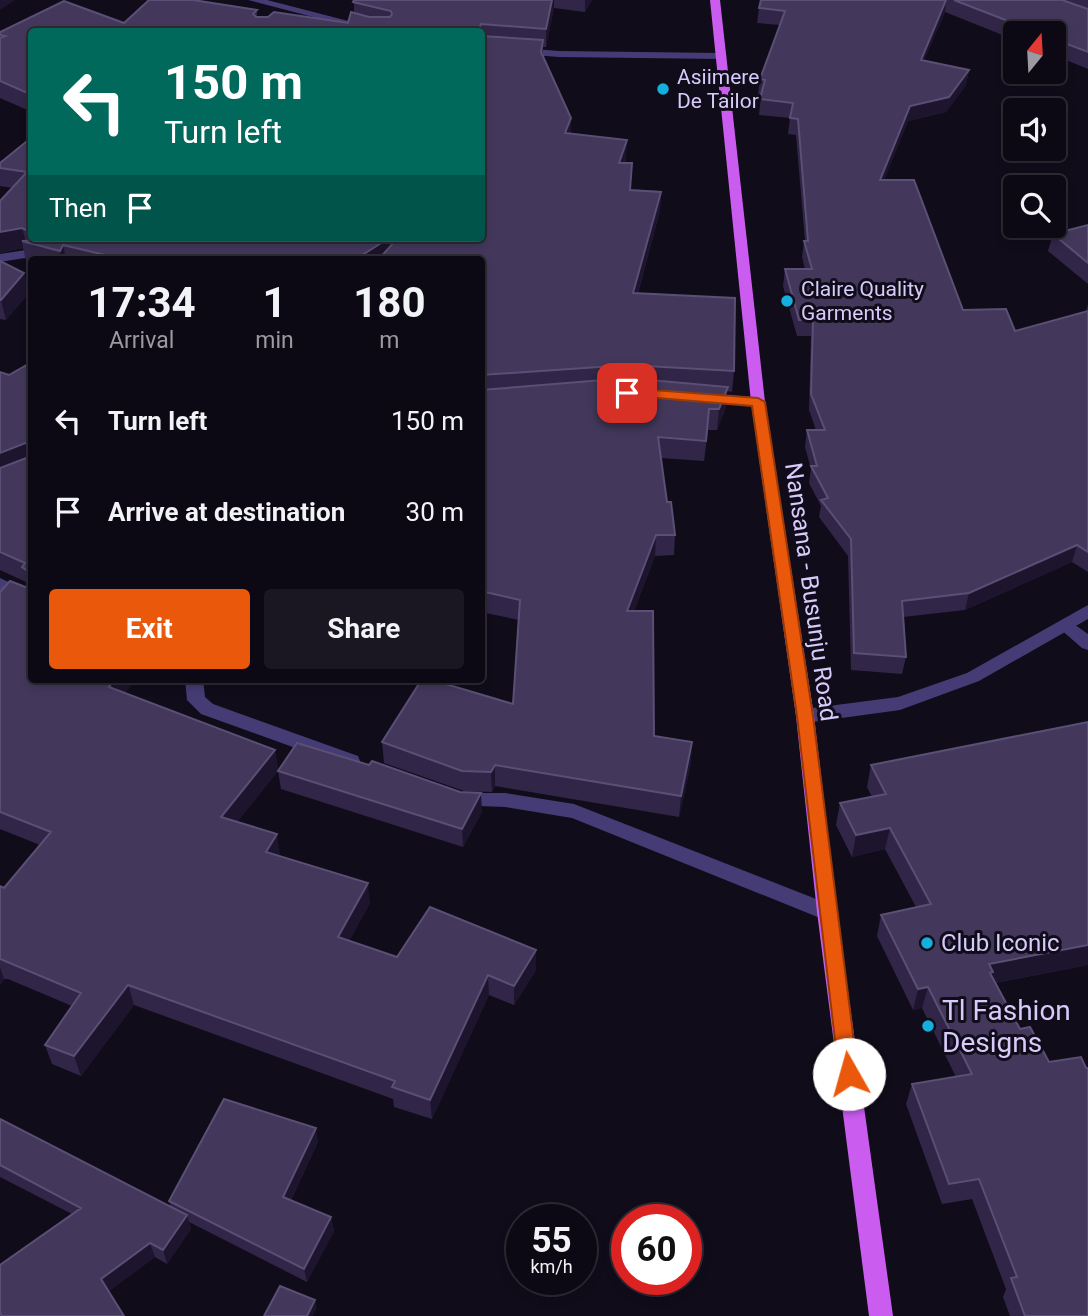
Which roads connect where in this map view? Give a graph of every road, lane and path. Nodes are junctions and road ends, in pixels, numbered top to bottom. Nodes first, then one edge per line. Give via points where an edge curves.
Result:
1 (253, 0) edge
2 (715, 0) edge
3 (364, 28) edge
4 (485, 48) edge
5 (721, 56) junction
6 (32, 256) edge
7 (0, 258) edge
8 (692, 397) edge
9 (758, 402) junction
10 (0, 584) edge
11 (28, 599) edge
12 (1088, 611) edge
13 (1065, 624) junction
14 (1088, 644) edge
15 (194, 683) edge
16 (805, 716) junction
17 (373, 768) edge
18 (437, 791) edge
19 (827, 912) junction
20 (881, 1316) edge

1 - 3 street via 283,13
2 - 5 main road, Nansana - Busunju Road
4 - 5 street
5 - 9 main road, Nansana - Busunju Road
6 - 7 street
8 - 9 street
9 - 16 main road, Nansana - Busunju Road
10 - 11 street
12 - 13 street
13 - 14 street
13 - 16 street via 973,677 900,703
15 - 17 street via 196,700 206,709
16 - 19 main road, Nansana - Busunju Road
18 - 19 street via 463,800 505,800 574,811
19 - 20 main road, Nansana - Busunju Road

